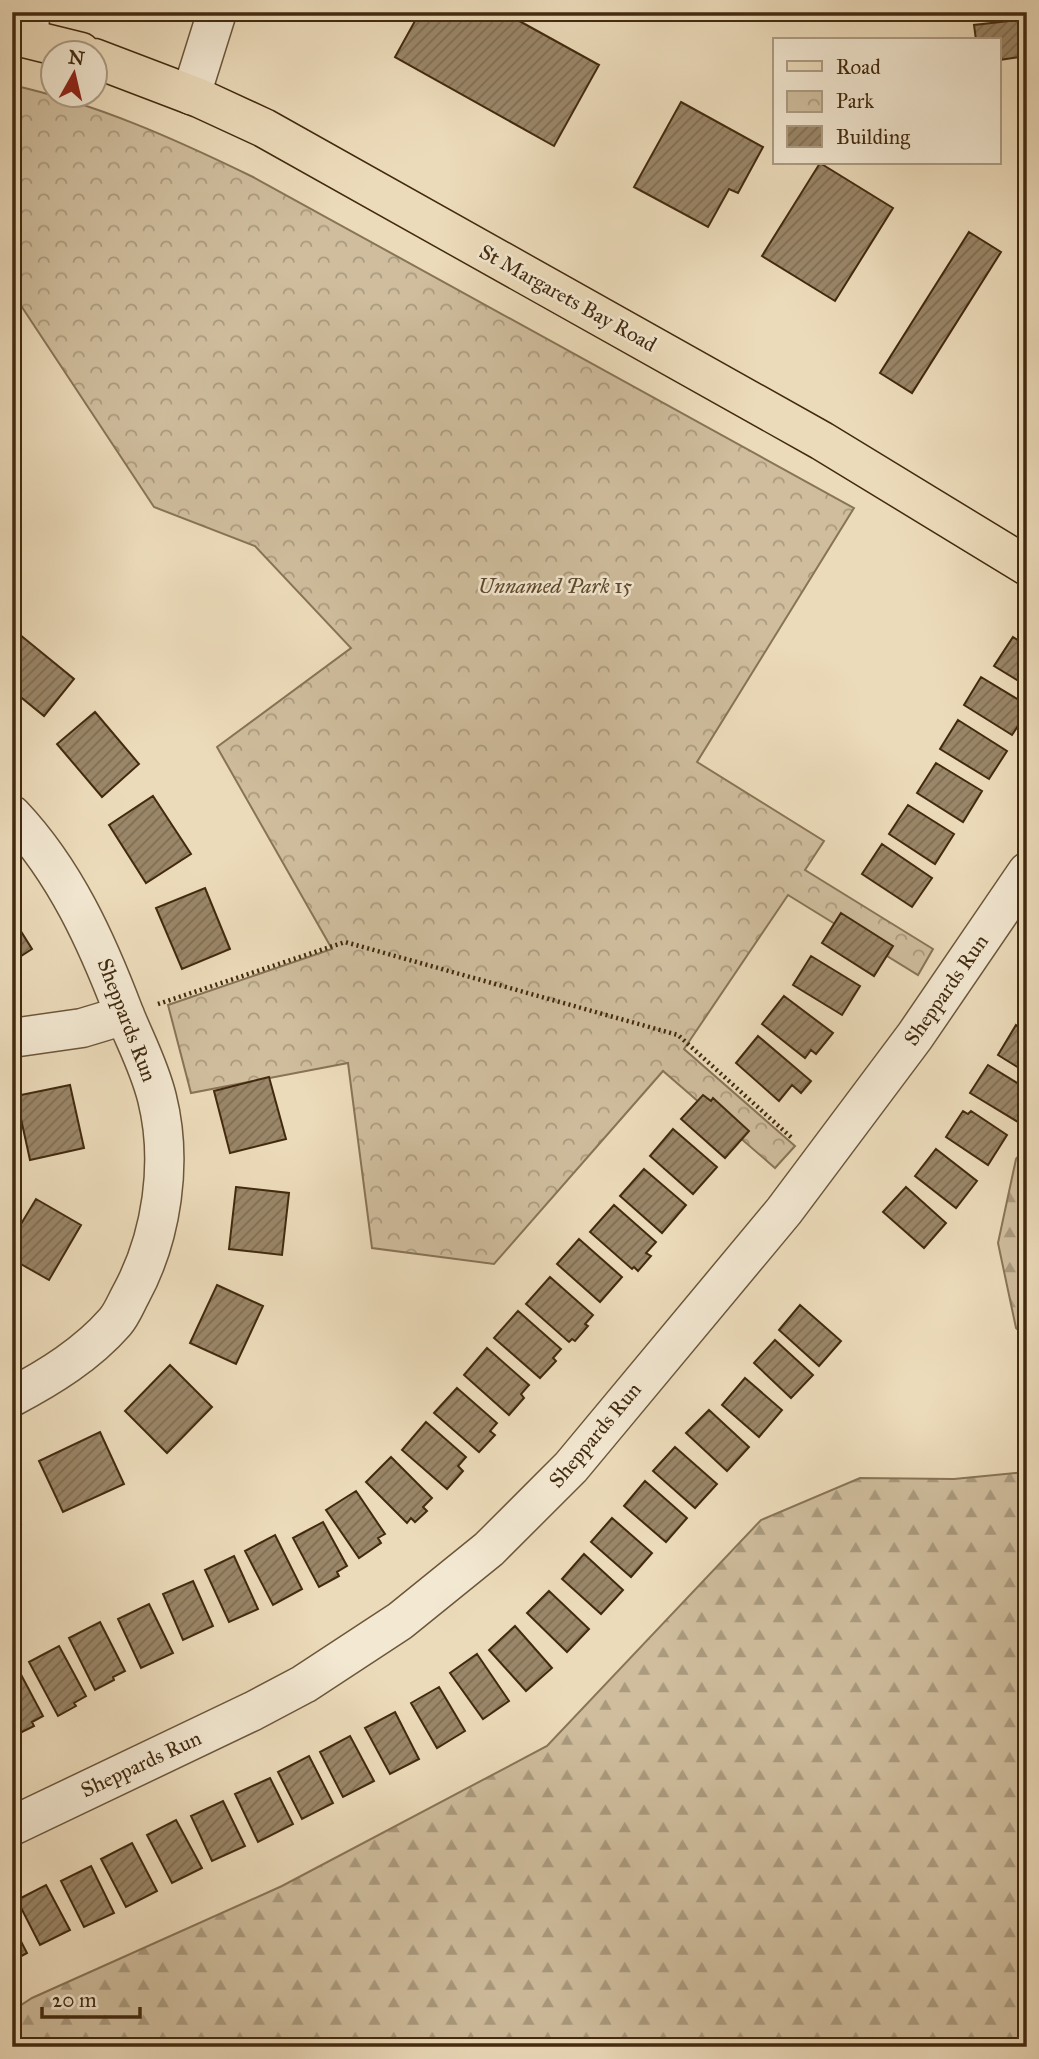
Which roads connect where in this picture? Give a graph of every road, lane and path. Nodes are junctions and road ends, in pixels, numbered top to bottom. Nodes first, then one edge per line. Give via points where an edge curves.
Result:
1 (217, 12) edge
2 (24, 28) edge
3 (47, 38) edge
4 (108, 63) edge
5 (191, 95) junction
6 (1027, 566) edge
7 (12, 815) edge
8 (1027, 872) edge
9 (125, 1015) junction
10 (12, 1038) edge
11 (819, 1164) junction
12 (12, 1396) edge
13 (12, 1826) edge

1 - 5 street
2 - 3 main road
4 - 5 main road, St Margarets Bay Road
5 - 6 main road, St Margarets Bay Road via 264,128 822,440
7 - 9 street, Sheppards Run via 66,887 94,936
8 - 11 street, Sheppards Run via 915,1037
9 - 10 street via 82,1028
9 - 11 path via 345,942 678,1035
9 - 12 street, Sheppards Run via 145,1056 158,1100 164,1146 155,1237 117,1320 49,1377
11 - 13 street, Sheppards Run via 571,1467 446,1587 353,1654 253,1712

